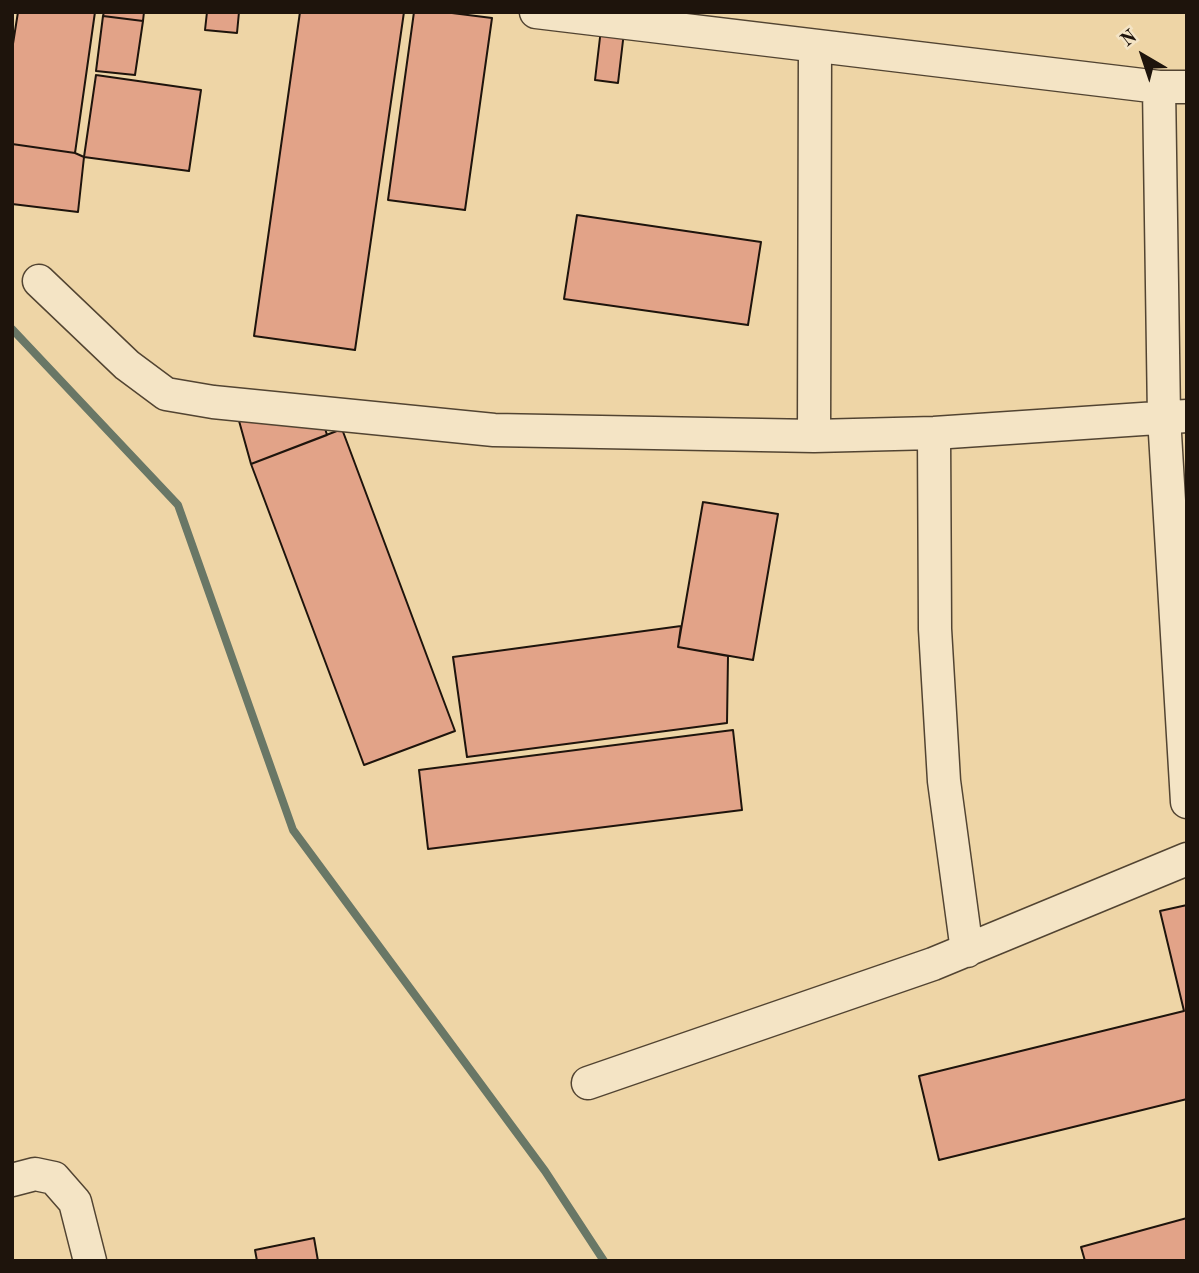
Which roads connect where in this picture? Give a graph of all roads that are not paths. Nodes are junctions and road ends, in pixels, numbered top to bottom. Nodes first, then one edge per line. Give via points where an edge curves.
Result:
1 (536, 12) edge
2 (815, 48) junction
3 (1173, 87) edge
4 (39, 281) dead end
5 (1175, 417) edge
6 (934, 433) junction
7 (814, 436) junction
8 (1187, 802) edge
9 (1187, 859) edge
10 (967, 951) junction
11 (588, 1083) dead end
12 (12, 1180) edge
13 (90, 1261) edge

1 - 2 street
2 - 3 street
2 - 7 street
3 - 5 street
4 - 7 street via 127,365 166,394 494,430
5 - 6 street
5 - 8 street
6 - 7 street
6 - 10 street via 935,629 944,781
9 - 10 street
10 - 11 street
12 - 13 street via 35,1174 54,1178 75,1202

